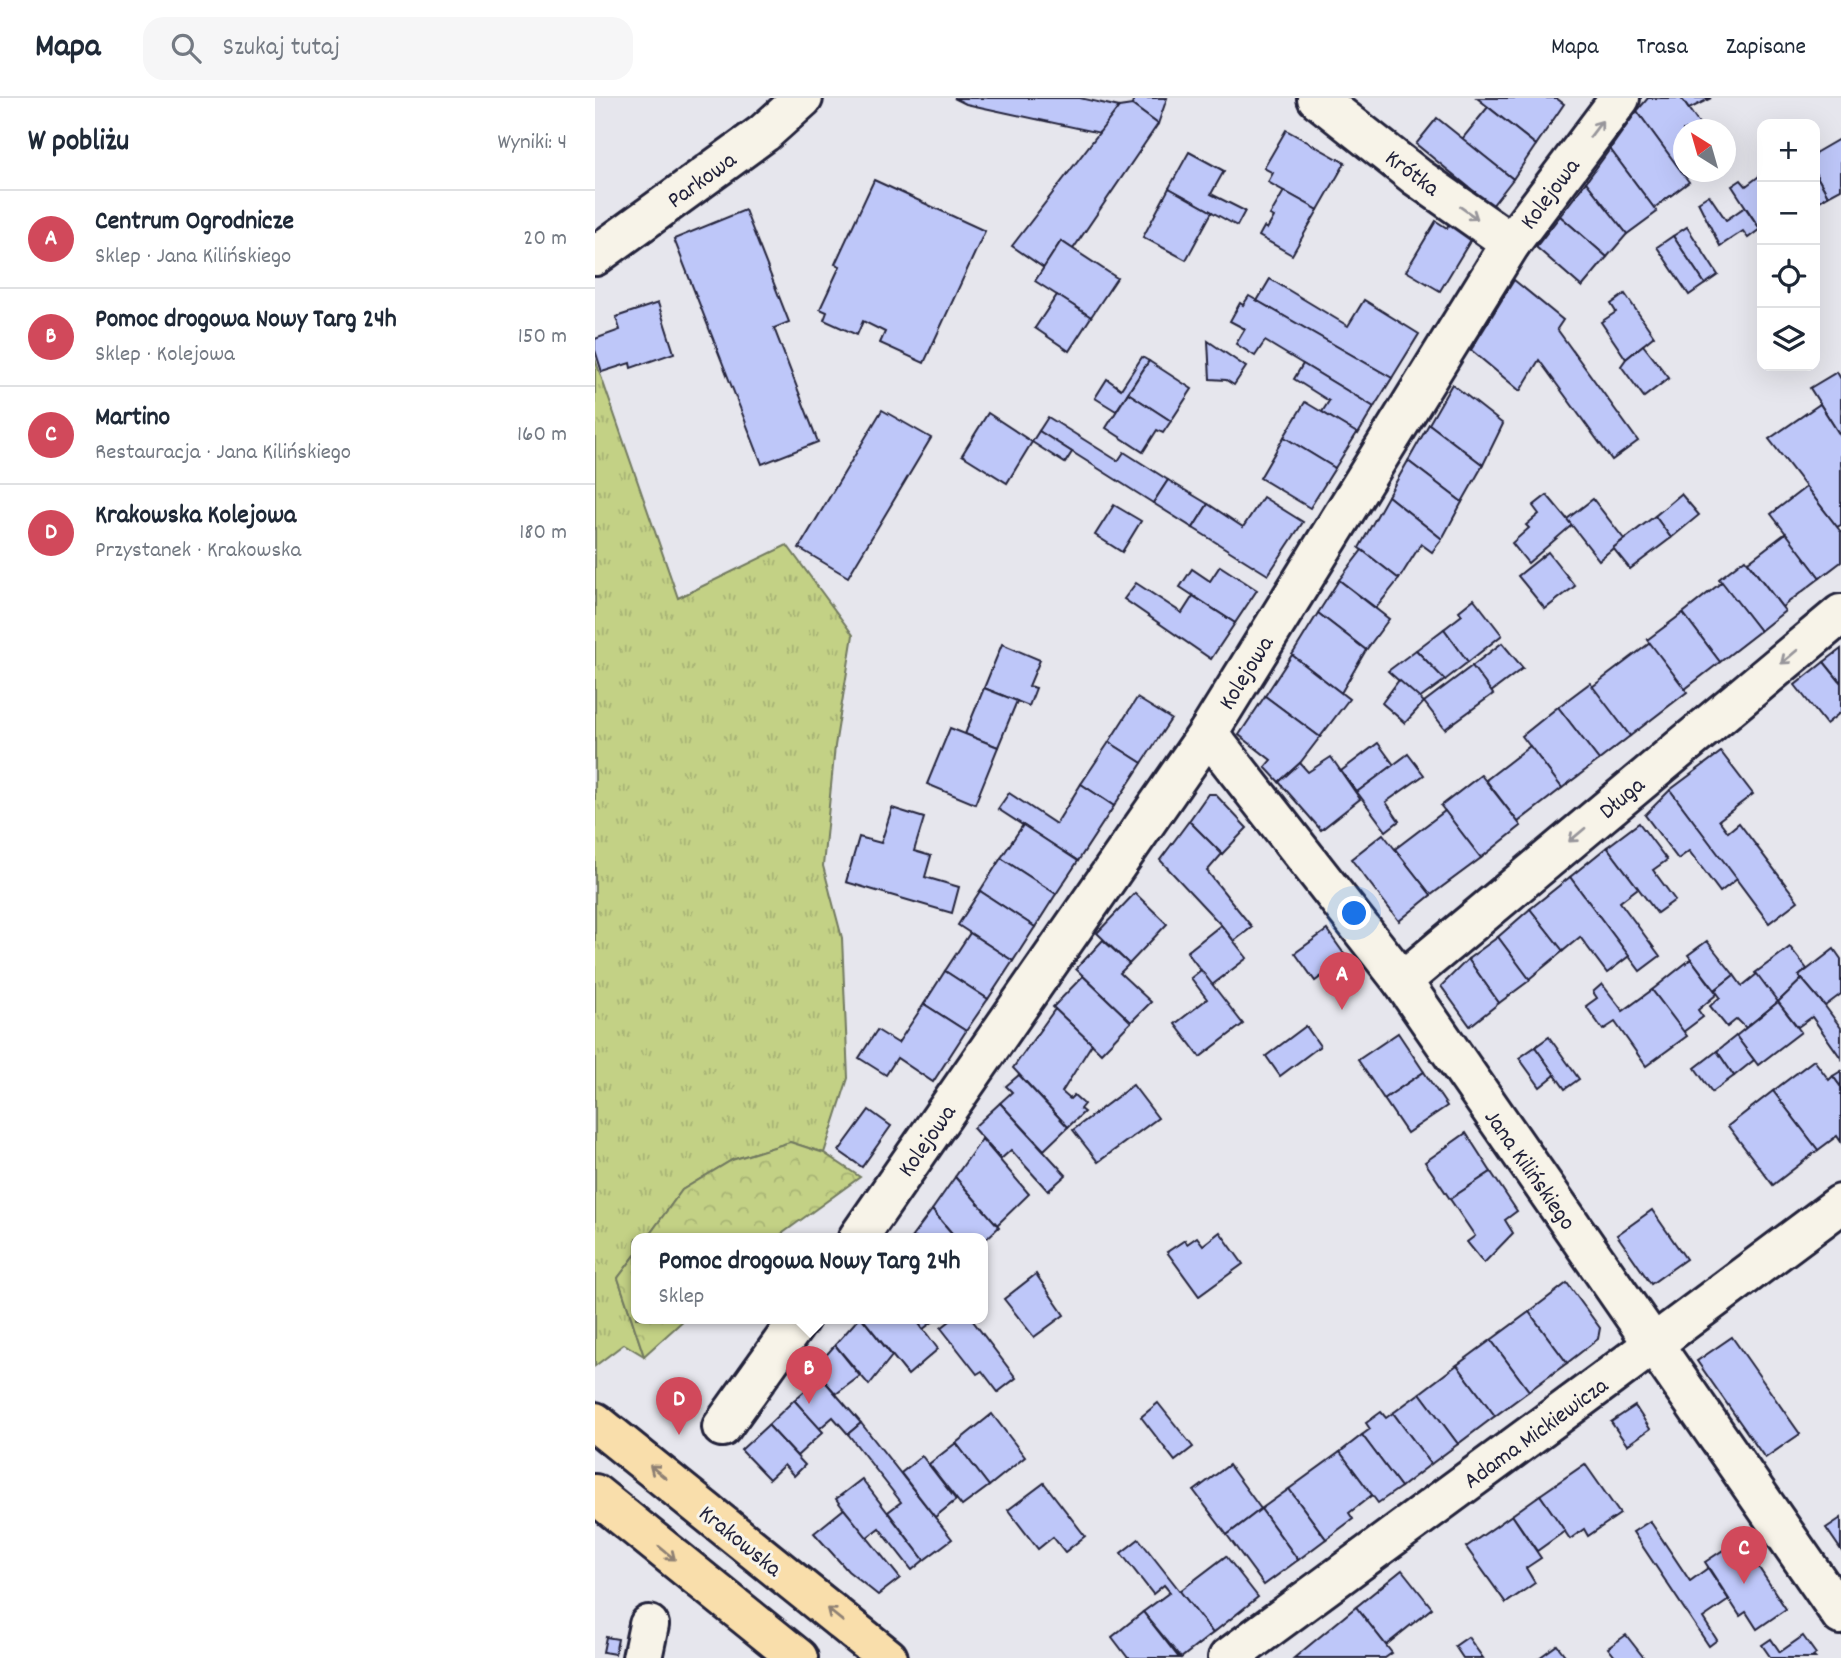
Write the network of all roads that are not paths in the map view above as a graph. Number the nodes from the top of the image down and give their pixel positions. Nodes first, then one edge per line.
1 (803, 98) edge
2 (1317, 98) edge
3 (1620, 98) edge
4 (1511, 243) junction
5 (595, 256) edge
6 (1841, 614) edge
7 (1208, 733) junction
8 (1402, 981) junction
9 (1841, 1204) edge
10 (861, 1233) edge
11 (796, 1324) edge
12 (1653, 1344) junction
13 (595, 1422) edge
14 (722, 1427) dead end
15 (595, 1494) edge
16 (1841, 1615) edge
17 (798, 1658) edge
18 (888, 1658) edge
19 (1228, 1658) edge

1 - 5 street, Parkowa
2 -> 4 street, Krótka
4 -> 3 street, Kolejowa
4 - 7 street, Kolejowa
6 -> 8 street, Długa
7 - 8 street, Jana Kilińskiego
7 - 10 street, Kolejowa
8 - 12 street, Jana Kilińskiego
9 - 12 street, Adama Mickiewicza
11 - 14 street
12 - 16 street, Jana Kilińskiego
12 - 19 street, Adama Mickiewicza
18 -> 13 main road, Krakowska
15 -> 17 main road

